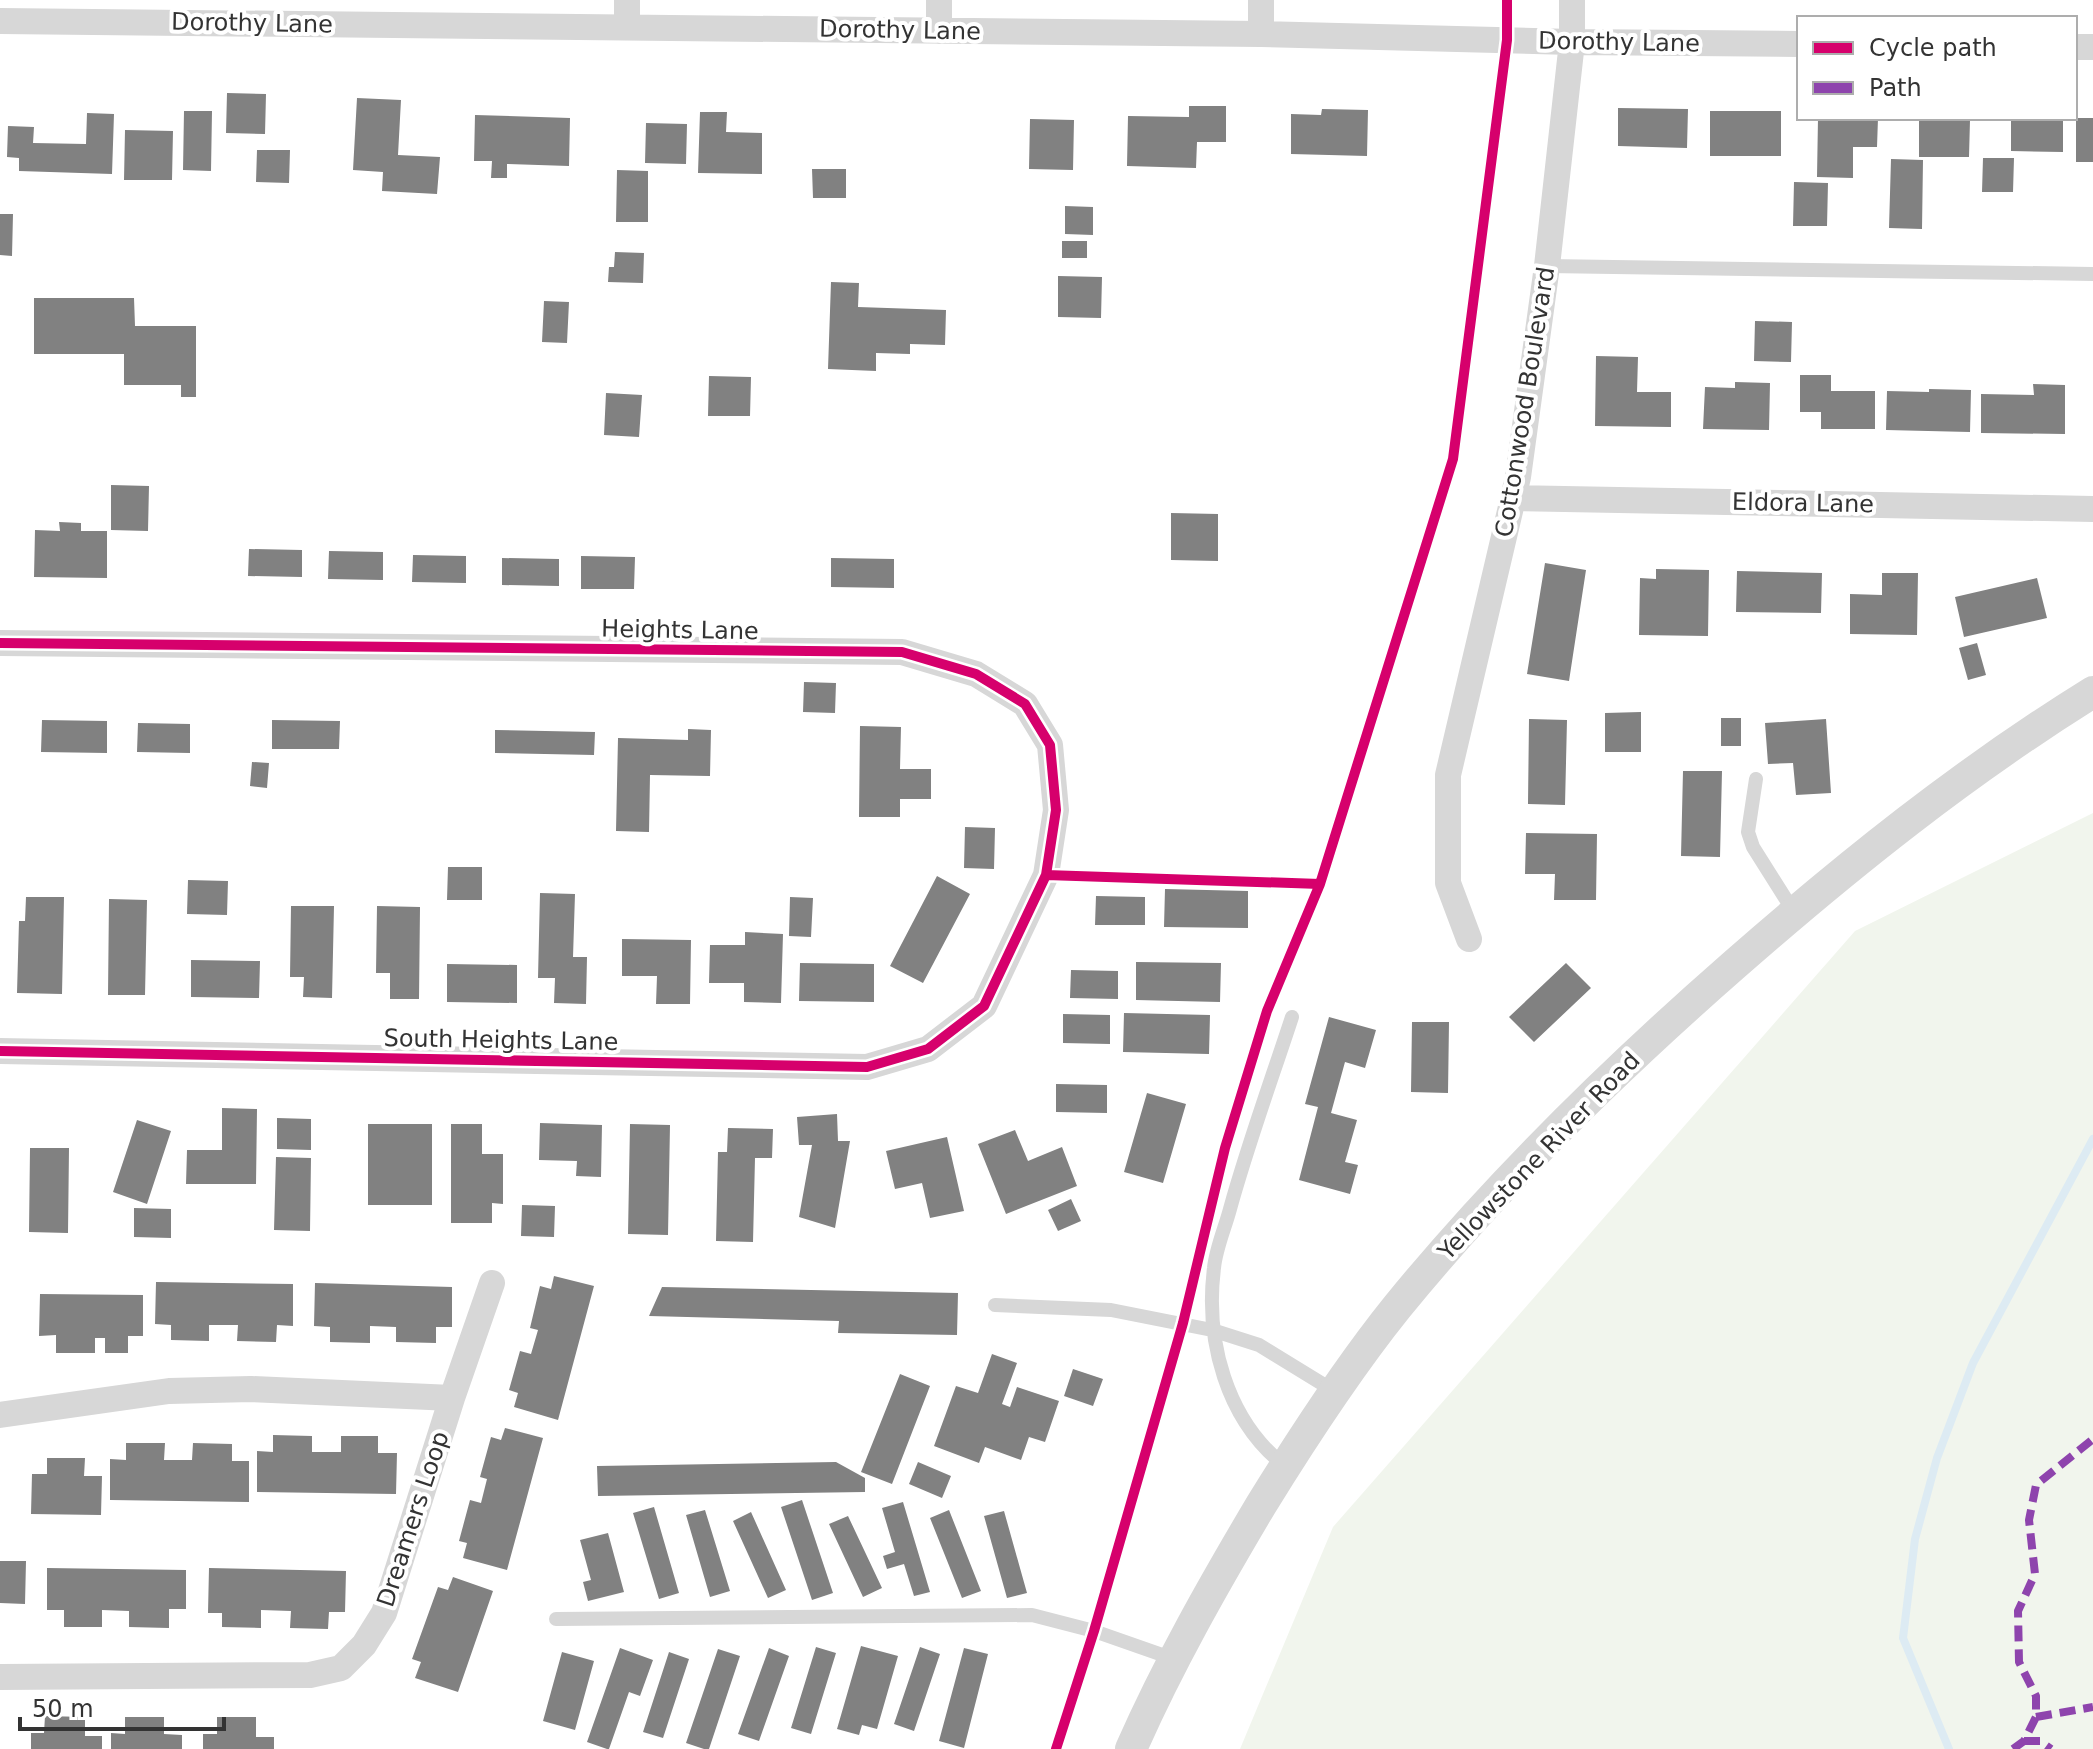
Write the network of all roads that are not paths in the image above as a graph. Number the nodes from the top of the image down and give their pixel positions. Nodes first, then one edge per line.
1 (627, 0) edge
2 (939, 0) edge
3 (1261, 0) edge
4 (1572, 0) edge
5 (0, 21) edge
6 (627, 27) junction
7 (939, 31) junction
8 (1261, 34) junction
9 (1572, 42) junction
10 (1797, 44) edge
11 (1547, 266) junction
12 (2093, 274) edge
13 (1513, 498) junction
14 (2093, 509) edge
15 (0, 643) edge
16 (2093, 692) edge
17 (1756, 779) dead end
18 (1794, 912) junction
19 (1469, 939) dead end
20 (984, 1006) joint
21 (1292, 1017) dead end
22 (0, 1051) edge
23 (492, 1283) dead end
24 (995, 1305) dead end
25 (1212, 1330) junction
26 (1334, 1391) junction
27 (452, 1398) junction
28 (0, 1415) edge
29 (1285, 1466) junction
30 (556, 1619) dead end
31 (1174, 1659) junction
32 (0, 1677) edge
33 (1131, 1749) edge

1 - 6 street
2 - 7 street
3 - 8 street
4 - 9 street, Cottonwood Boulevard
5 - 6 street, Dorothy Lane
6 - 7 street, Dorothy Lane
7 - 8 street, Dorothy Lane
8 - 9 street, Dorothy Lane
9 - 10 street, Dorothy Lane
9 - 11 street, Cottonwood Boulevard
11 - 12 lane
11 - 13 street, Cottonwood Boulevard
13 - 14 street, Eldora Lane
13 - 19 street, Cottonwood Boulevard
15 - 20 street, Heights Lane
16 - 18 street, Yellowstone River Road
17 - 18 lane
18 - 26 street, Yellowstone River Road
20 - 22 street, South Heights Lane
21 - 25 lane
23 - 27 street, Dreamers Loop
24 - 25 lane
25 - 26 lane
25 - 29 lane
26 - 29 street, Yellowstone River Road
27 - 28 street, Dreamers Loop
27 - 32 street, Dreamers Loop
29 - 31 street, Yellowstone River Road
30 - 31 lane
31 - 33 street, Yellowstone River Road

